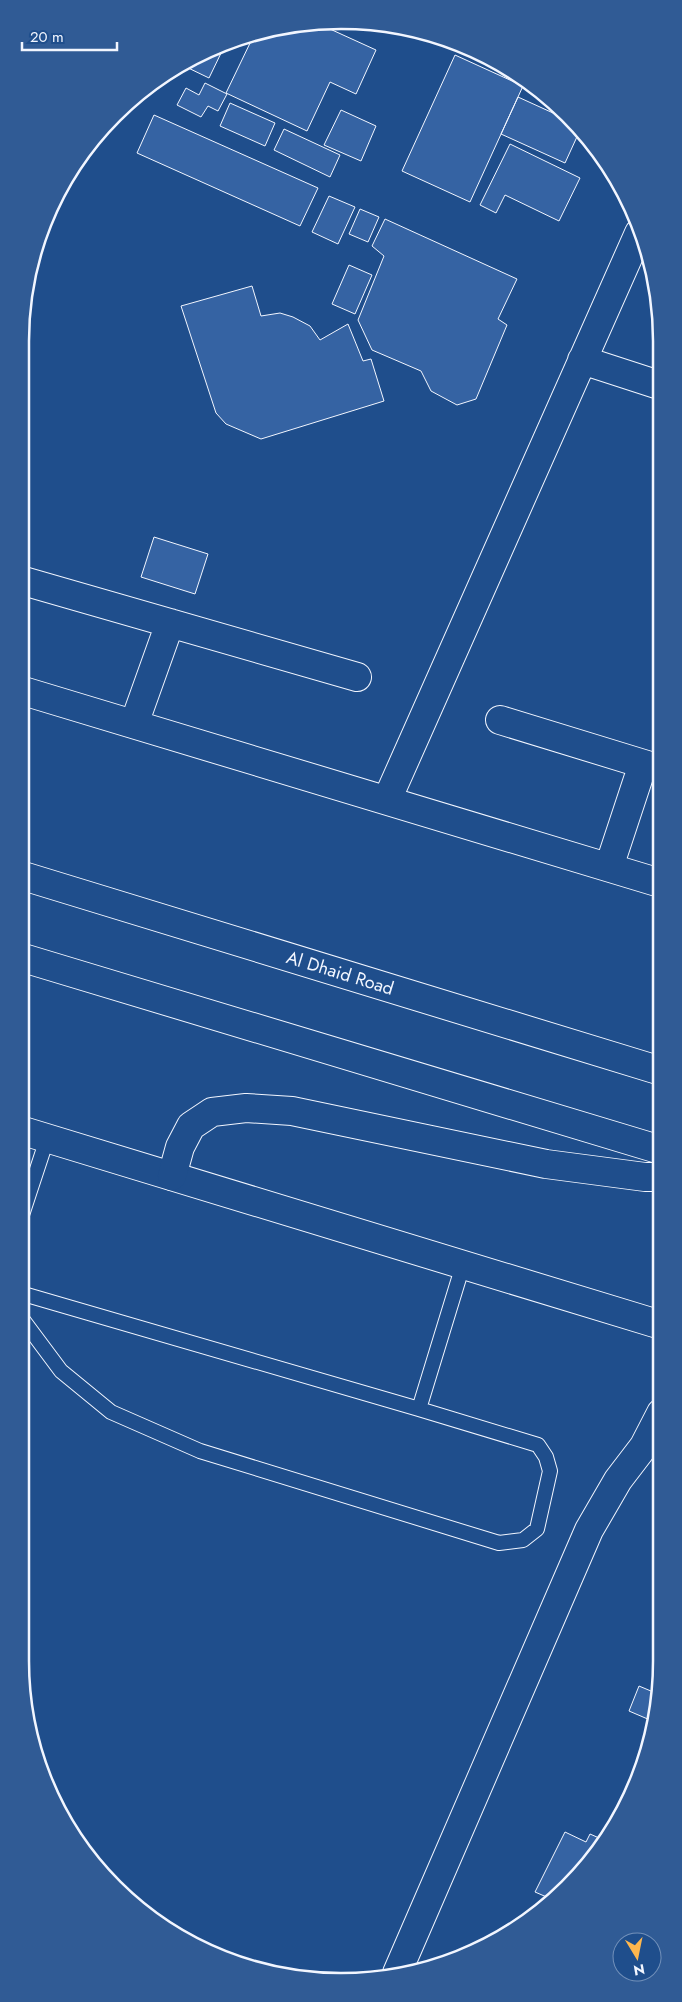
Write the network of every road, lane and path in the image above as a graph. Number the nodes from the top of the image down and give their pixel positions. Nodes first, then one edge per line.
1 (636, 239) edge
2 (582, 360) junction
3 (653, 383) edge
4 (29, 583) edge
5 (170, 623) junction
6 (357, 677) dead end
7 (29, 693) edge
8 (500, 720) dead end
9 (134, 724) junction
10 (652, 766) edge
11 (387, 800) junction
12 (610, 867) junction
13 (29, 878) edge
14 (653, 881) edge
15 (29, 960) edge
16 (653, 1069) edge
17 (29, 1133) edge
18 (47, 1139) junction
19 (653, 1148) edge
20 (172, 1176) junction
21 (653, 1177) edge
22 (29, 1194) edge
23 (463, 1265) junction
24 (29, 1296) edge
25 (653, 1323) edge
26 (29, 1328) edge
27 (419, 1409) junction
28 (653, 1430) edge
29 (399, 1968) edge

1 - 2 main road
2 - 3 main road
2 - 11 main road
4 - 5 main road
5 - 6 main road
5 - 9 main road
7 - 9 main road
8 - 10 main road
9 - 11 main road
10 - 12 main road
11 - 12 main road
12 - 14 main road
13 - 16 main road, Al Dhaid Road
15 - 19 main road
17 - 18 main road
18 - 20 main road
18 - 22 lane
20 - 21 main road
20 - 23 main road
23 - 25 main road
23 - 27 lane
24 - 27 lane
26 - 27 lane
28 - 29 main road

